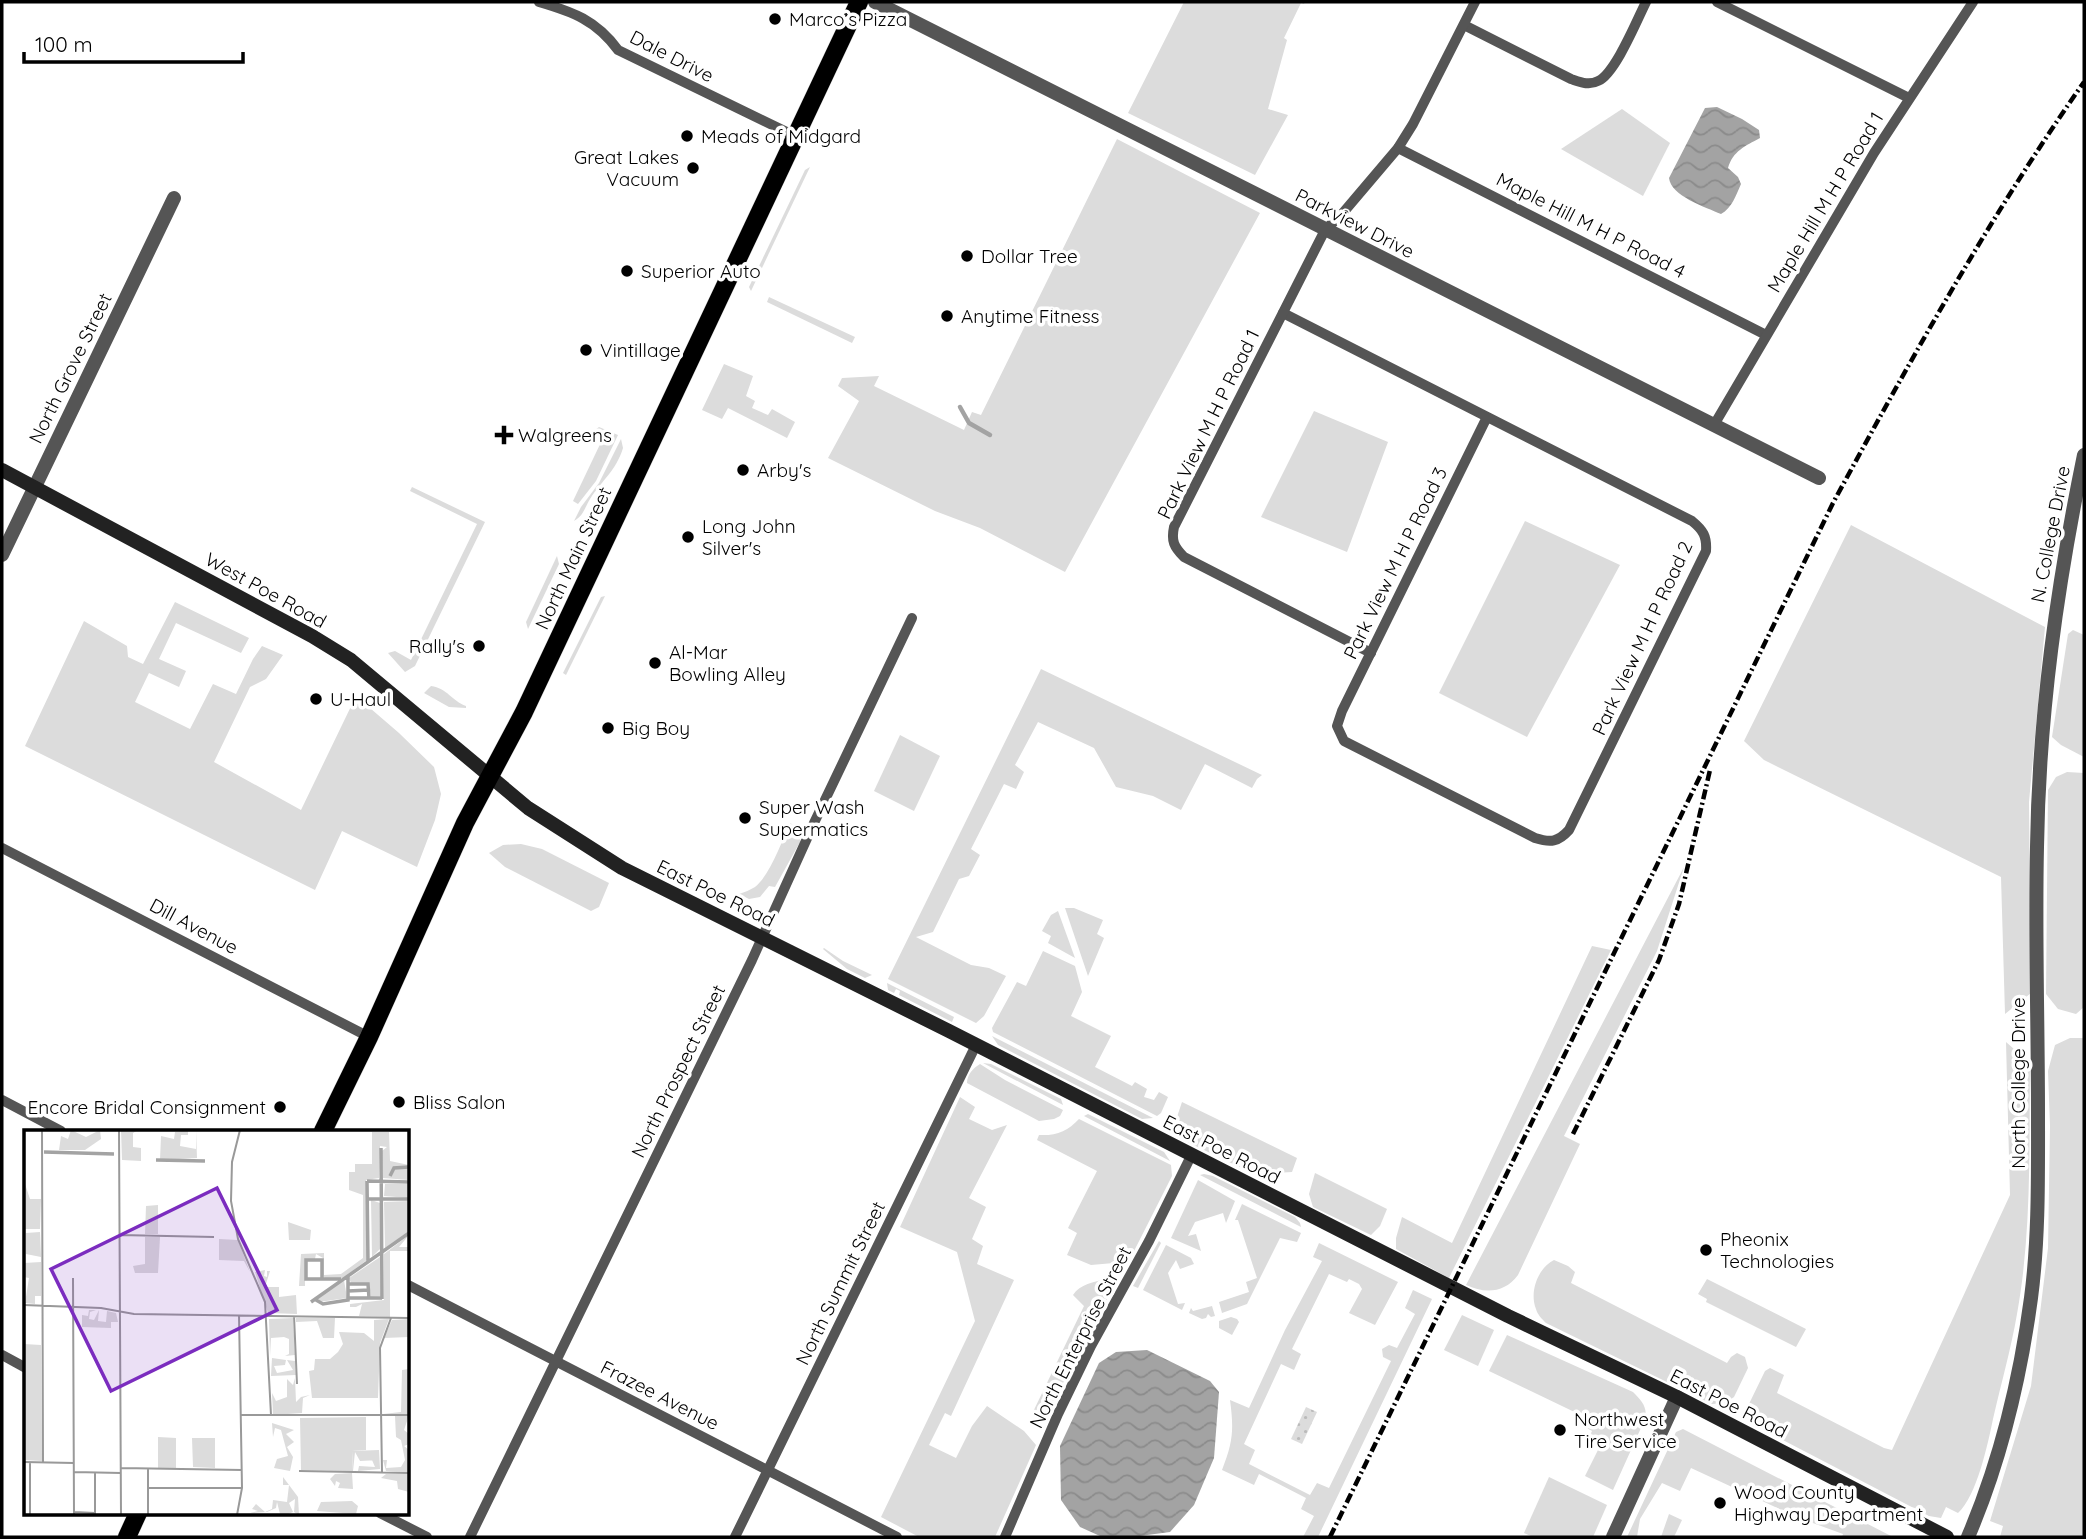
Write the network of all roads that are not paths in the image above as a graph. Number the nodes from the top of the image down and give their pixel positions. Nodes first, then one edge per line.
1 (539, 2) edge
2 (859, 2) edge
3 (875, 2) edge
4 (1475, 2) edge
5 (1646, 2) edge
6 (1717, 2) edge
7 (1973, 2) edge
8 (1464, 25) junction
9 (1909, 98) junction
10 (795, 136) junction
11 (1398, 148) junction
12 (174, 198) dead end
13 (1325, 230) junction
14 (1283, 313) junction
15 (1766, 335) junction
16 (1487, 416) junction
17 (1714, 425) junction
18 (2084, 455) edge
19 (2, 470) edge
20 (1819, 478) dead end
21 (35, 487) junction
22 (2, 555) edge
23 (912, 618) dead end
24 (2053, 621) joint
25 (1371, 653) junction
26 (1337, 726) joint
27 (491, 776) junction
28 (2, 848) edge
29 (762, 937) junction
30 (369, 1037) junction
31 (976, 1045) junction
32 (2, 1100) edge
33 (59, 1130) edge
34 (323, 1130) edge
35 (1191, 1156) junction
36 (410, 1286) edge
37 (2, 1355) edge
38 (556, 1361) junction
39 (24, 1367) edge
40 (1677, 1397) junction
41 (768, 1471) junction
42 (138, 1514) edge
43 (382, 1514) edge
44 (127, 1537) edge
45 (427, 1537) edge
46 (470, 1537) edge
47 (735, 1537) edge
48 (897, 1537) edge
49 (1005, 1537) edge
50 (1613, 1537) edge
51 (1947, 1537) edge
52 (1968, 1537) edge

1 - 10 street, Dale Drive
2 - 10 main road, North Main Street
3 - 13 street, Parkview Drive
4 - 8 street, Park View M H P Road 1
5 - 8 street
6 - 9 street
7 - 9 street, Maple Hill M H P Road 1
8 - 11 street, Park View M H P Road 1
9 - 15 street, Maple Hill M H P Road 1
10 - 27 main road, North Main Street
11 - 13 street, Park View M H P Road 1
11 - 15 street, Maple Hill M H P Road 4
12 - 21 street, North Grove Street
13 - 14 street, Park View M H P Road 1
13 - 17 street, Parkview Drive
14 - 16 street, Park View M H P Road 2
14 - 25 street, Park View M H P Road 1
15 - 17 street, Maple Hill M H P Road 1
16 - 25 street, Park View M H P Road 3
16 - 26 street, Park View M H P Road 2
17 - 20 street, Parkview Drive
18 - 24 street, N. College Drive
19 - 21 main road, West Poe Road
21 - 22 street, North Grove Street
21 - 27 main road, West Poe Road
23 - 29 street, North Prospect Street
24 - 52 street, North College Drive
25 - 26 street, Park View M H P Road 3
27 - 29 main road, East Poe Road
27 - 30 main road, North Main Street
28 - 30 street, Dill Avenue
29 - 31 main road, East Poe Road
29 - 38 street, North Prospect Street
30 - 34 main road, North Main Street
31 - 35 main road, East Poe Road
31 - 41 street, North Summit Street
32 - 33 street
35 - 40 main road, East Poe Road
35 - 49 street, North Enterprise Street
36 - 38 street, Frazee Avenue
37 - 39 street
38 - 41 street, Frazee Avenue
38 - 46 street, North Prospect Street
40 - 50 street
40 - 51 main road, East Poe Road
41 - 47 street, North Summit Street
41 - 48 street, Frazee Avenue
42 - 44 main road
43 - 45 street

